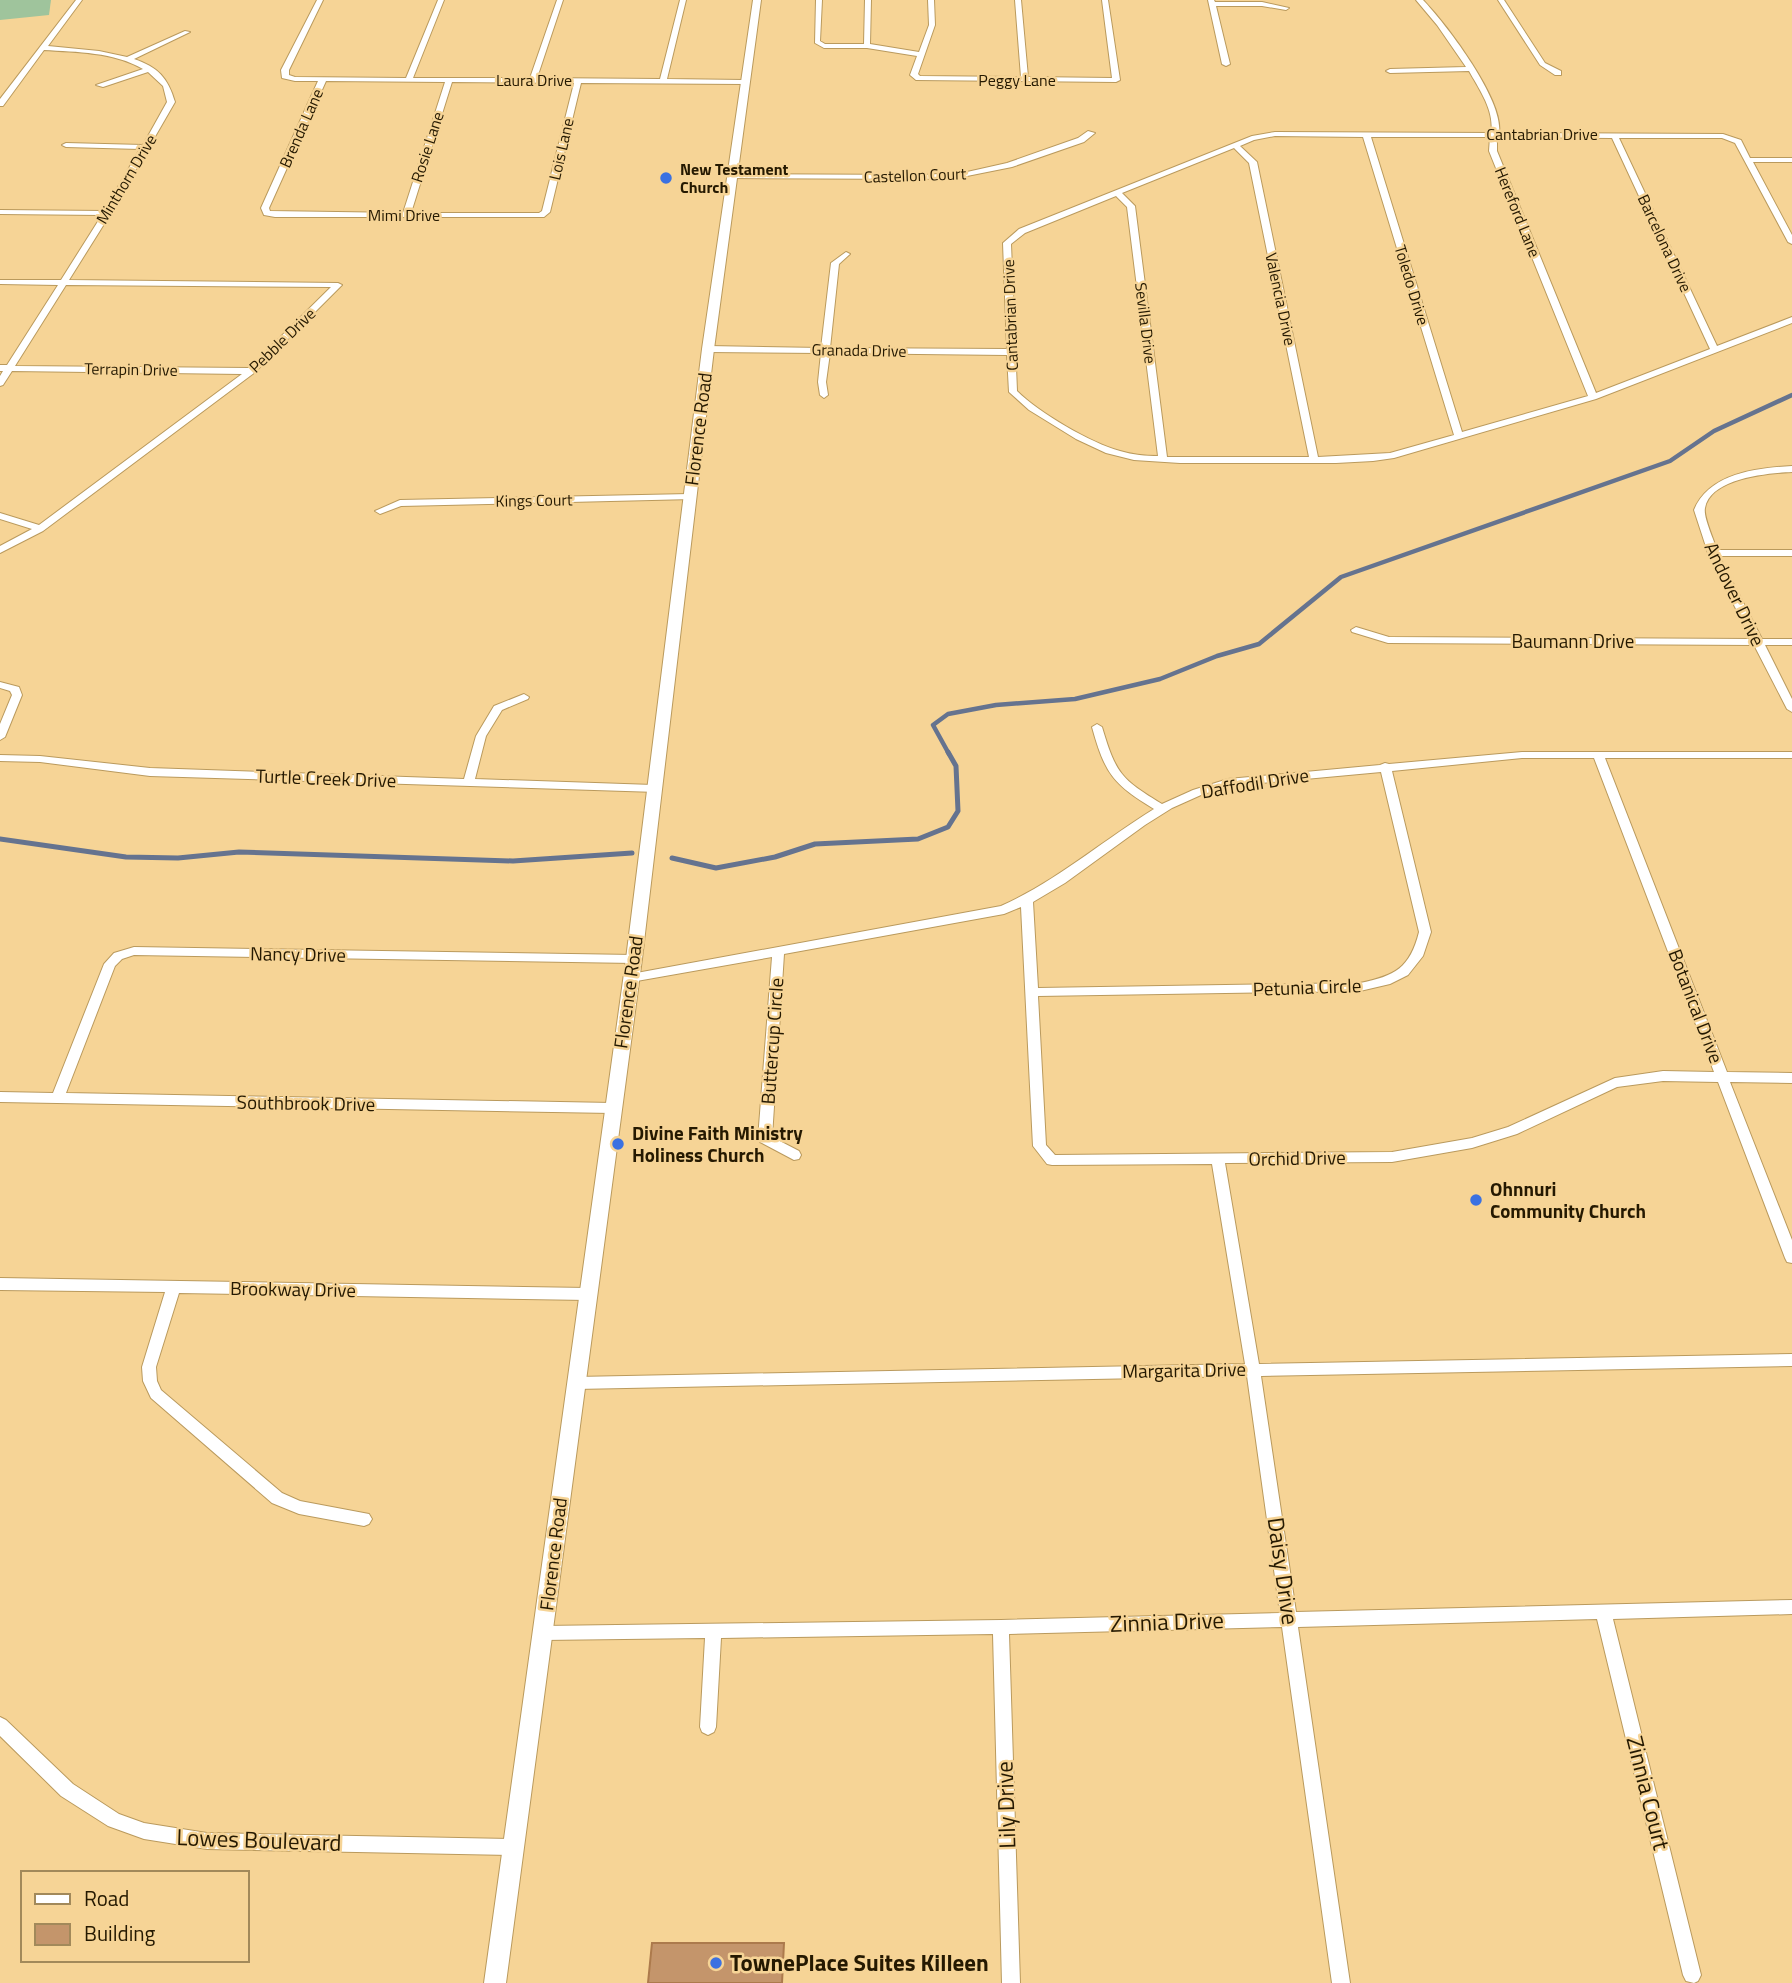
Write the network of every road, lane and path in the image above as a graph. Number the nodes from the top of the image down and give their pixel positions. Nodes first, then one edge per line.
1 (79, 0) edge
2 (320, 0) edge
3 (441, 0) edge
4 (560, 0) edge
5 (683, 0) edge
6 (757, 0) edge
7 (820, 0) edge
8 (868, 0) edge
9 (931, 0) edge
10 (1018, 0) edge
11 (1105, 0) edge
12 (1419, 0) edge
13 (1501, 0) edge
14 (1211, 2) edge
15 (1286, 8) dead end
16 (187, 32) dead end
17 (867, 46) junction
18 (43, 48) junction
19 (921, 54) junction
20 (129, 59) junction
21 (1226, 64) dead end
22 (149, 69) junction
23 (1470, 69) junction
24 (1390, 71) dead end
25 (1558, 73) dead end
26 (919, 78) joint
27 (323, 79) junction
28 (409, 79) junction
29 (449, 80) junction
30 (533, 80) junction
31 (1025, 80) junction
32 (1116, 80) joint
33 (578, 81) junction
34 (663, 81) junction
35 (744, 82) junction
36 (100, 85) dead end
37 (0, 104) edge
38 (1091, 133) dead end
39 (1366, 134) junction
40 (1493, 135) junction
41 (1614, 135) junction
42 (66, 145) dead end
43 (1235, 145) junction
44 (146, 147) junction
45 (1747, 160) junction
46 (1792, 160) edge
47 (731, 176) junction
48 (1116, 193) junction
49 (0, 212) edge
50 (107, 213) junction
51 (267, 213) joint
52 (406, 215) junction
53 (541, 215) joint
54 (1792, 242) edge
55 (846, 254) dead end
56 (0, 282) edge
57 (63, 283) junction
58 (1792, 320) edge
59 (708, 349) junction
60 (827, 349) junction
61 (1716, 351) junction
62 (1011, 352) junction
63 (0, 368) edge
64 (11, 368) junction
65 (251, 371) junction
66 (0, 383) edge
67 (824, 395) dead end
68 (1593, 397) junction
69 (1459, 437) junction
70 (1163, 458) junction
71 (1314, 459) junction
72 (1792, 469) edge
73 (690, 497) junction
74 (380, 511) dead end
75 (0, 516) edge
76 (40, 529) junction
77 (0, 550) edge
78 (1713, 553) junction
79 (1792, 553) edge
80 (1356, 630) dead end
81 (1758, 642) junction
82 (1792, 642) edge
83 (0, 685) edge
84 (524, 697) dead end
85 (1792, 709) edge
86 (1097, 727) dead end
87 (0, 737) edge
88 (1598, 755) junction
89 (1792, 755) edge
90 (0, 758) edge
91 (1385, 766) junction
92 (469, 782) junction
93 (653, 789) junction
94 (1163, 810) junction
95 (1027, 902) junction
96 (778, 952) junction
97 (634, 959) junction
98 (631, 978) junction
99 (1032, 992) junction
100 (1724, 1078) junction
101 (1792, 1078) edge
102 (0, 1097) edge
103 (58, 1098) junction
104 (612, 1108) junction
105 (794, 1155) dead end
106 (1218, 1159) junction
107 (1792, 1258) edge
108 (0, 1284) edge
109 (174, 1287) junction
110 (587, 1294) junction
111 (1792, 1360) edge
112 (1253, 1369) junction
113 (576, 1383) junction
114 (364, 1519) dead end
115 (1792, 1607) edge
116 (1603, 1611) junction
117 (1290, 1618) junction
118 (1001, 1628) junction
119 (713, 1631) junction
120 (543, 1633) junction
121 (0, 1725) edge
122 (708, 1727) dead end
123 (514, 1847) junction
124 (1692, 1975) dead end
125 (495, 1983) edge
126 (1011, 1983) edge
127 (1341, 1983) edge

1 - 18 street
2 - 27 street, Brenda Lane
3 - 28 street
4 - 30 street
5 - 34 street
6 - 35 street, Florence Road
7 - 17 street
8 - 17 street
9 - 19 street
10 - 31 street
11 - 32 street
12 - 23 street, Hereford Lane
13 - 25 street
14 - 15 street
14 - 21 street
16 - 20 street
17 - 19 street
18 - 20 street, Minthorn Drive
18 - 37 street
19 - 26 street
20 - 22 street, Minthorn Drive
22 - 36 street
22 - 44 street, Minthorn Drive
23 - 24 street
23 - 40 street, Hereford Lane
26 - 31 street, Peggy Lane
27 - 28 street, Laura Drive
27 - 51 street, Brenda Lane
28 - 29 street, Laura Drive
29 - 30 street, Laura Drive
29 - 52 street, Rosie Lane
30 - 33 street, Laura Drive
31 - 32 street, Peggy Lane
33 - 34 street, Laura Drive
33 - 53 street, Lois Lane
34 - 35 street, Laura Drive
35 - 47 street, Florence Road
38 - 47 street, Castellon Court
39 - 40 street, Cantabrian Drive
39 - 43 street, Cantabrian Drive
39 - 69 street, Toledo Drive
40 - 41 street, Cantabrian Drive
40 - 68 street, Hereford Lane
41 - 45 street, Cantabrian Drive
41 - 61 street, Barcelona Drive
42 - 44 street
43 - 48 street, Cantabrian Drive
43 - 71 street, Valencia Drive
44 - 50 street, Minthorn Drive
45 - 46 street
45 - 54 street, Cantabrian Drive
47 - 59 street, Florence Road
48 - 62 street, Cantabrian Drive
48 - 70 street, Sevilla Drive
49 - 50 street
50 - 57 street, Minthorn Drive
51 - 52 street, Mimi Drive
52 - 53 street, Mimi Drive
55 - 60 street
56 - 57 street
57 - 64 street, Minthorn Drive
57 - 65 street, Pebble Drive
58 - 61 street, Cantabrian Drive
59 - 60 street, Granada Drive
59 - 73 street, Florence Road
60 - 62 street, Granada Drive
60 - 67 street
61 - 68 street, Cantabrian Drive
62 - 70 street, Cantabrian Drive
63 - 64 street, Terrapin Drive
64 - 65 street, Terrapin Drive
64 - 66 street, Minthorn Drive
65 - 76 street, Pebble Drive
68 - 69 street, Cantabrian Drive
69 - 71 street, Cantabrian Drive
70 - 71 street, Cantabrian Drive
72 - 78 street, Andover Drive
73 - 74 street, Kings Court
73 - 93 street, Florence Road
75 - 76 street
76 - 77 street, Pebble Drive
78 - 79 street
78 - 81 street, Andover Drive
80 - 81 street, Baumann Drive
81 - 82 street, Baumann Drive
81 - 85 street, Andover Drive
83 - 87 street
84 - 92 street
86 - 94 street
88 - 89 street, Daffodil Drive
88 - 91 street, Daffodil Drive
88 - 100 street, Botanical Drive
90 - 92 street, Turtle Creek Drive
91 - 94 street, Daffodil Drive
91 - 99 street, Petunia Circle
92 - 93 street, Turtle Creek Drive
93 - 97 street, Florence Road
94 - 95 street, Daffodil Drive
95 - 96 street, Daffodil Drive
95 - 99 street, Orchid Drive
96 - 98 street, Daffodil Drive
96 - 105 street, Buttercup Circle
97 - 98 street, Florence Road
97 - 103 street, Nancy Drive
98 - 104 street, Florence Road
99 - 106 street, Orchid Drive
100 - 101 street, Orchid Drive
100 - 106 street, Orchid Drive
100 - 107 street, Botanical Drive
102 - 103 street, Southbrook Drive
103 - 104 street, Southbrook Drive
104 - 110 street, Florence Road
106 - 112 street, Daisy Drive
108 - 109 street, Brookway Drive
109 - 110 street, Brookway Drive
109 - 114 street
110 - 113 street, Florence Road
111 - 112 street, Margarita Drive
112 - 113 street, Margarita Drive
112 - 117 street, Daisy Drive
113 - 120 street, Florence Road
115 - 116 street, Zinnia Drive
116 - 117 street, Zinnia Drive
116 - 124 street, Zinnia Court
117 - 118 street, Zinnia Drive
117 - 127 street, Daisy Drive
118 - 119 street, Zinnia Drive
118 - 126 street, Lily Drive
119 - 120 street, Zinnia Drive
119 - 122 street
120 - 123 street, Florence Road
121 - 123 street, Lowes Boulevard
123 - 125 street, Florence Road

